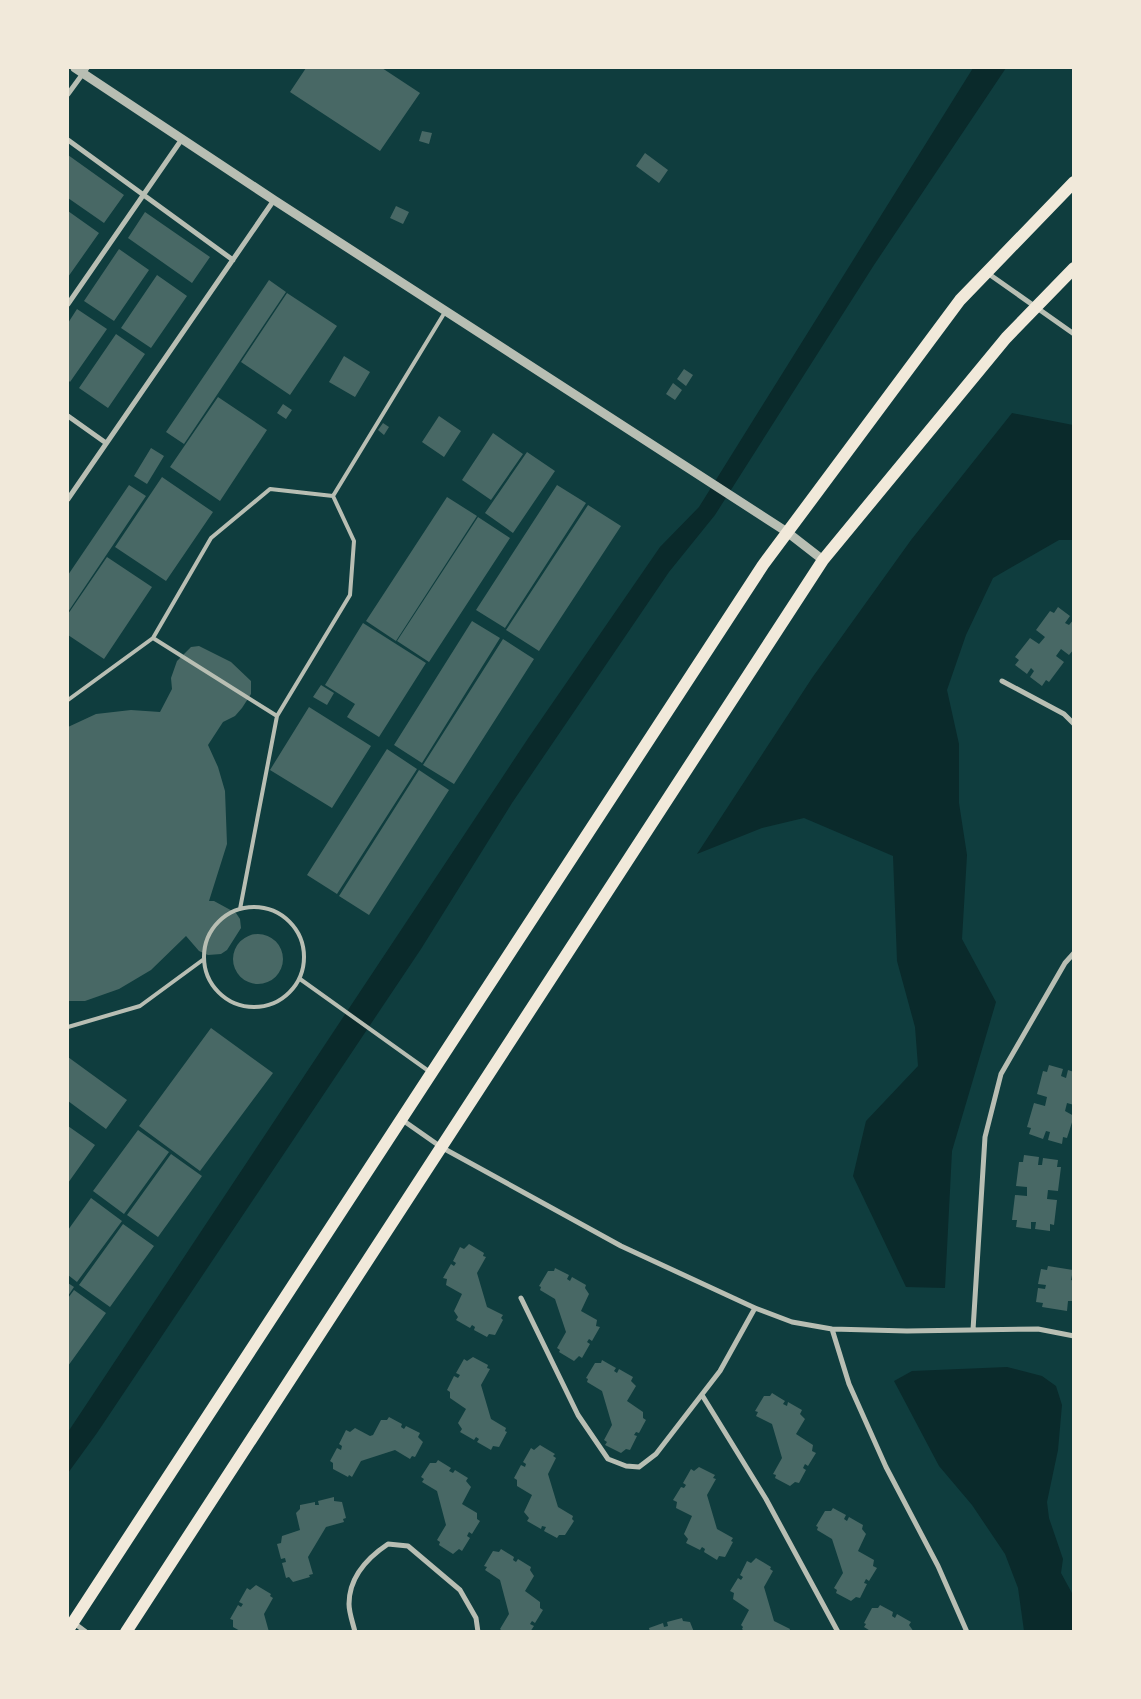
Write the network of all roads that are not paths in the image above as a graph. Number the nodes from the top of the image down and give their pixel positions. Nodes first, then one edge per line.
1 (81, 69) edge
2 (68, 94) edge
3 (182, 139) junction
4 (68, 140) edge
5 (1074, 182) edge
6 (142, 196) junction
7 (274, 200) junction
8 (233, 260) junction
9 (1074, 268) edge
10 (986, 272) junction
11 (68, 304) edge
12 (1036, 306) junction
13 (446, 311) junction
14 (1074, 334) edge
15 (68, 416) edge
16 (106, 444) junction
17 (333, 496) junction
18 (68, 499) edge
19 (787, 532) junction
20 (823, 560) junction
21 (153, 638) junction
22 (1002, 680) dead end
23 (68, 700) edge
24 (277, 716) junction
25 (1074, 724) edge
26 (240, 909) junction
27 (1074, 953) edge
28 (204, 959) junction
29 (300, 979) junction
30 (68, 1027) edge
31 (432, 1073) junction
32 (401, 1119) junction
33 (441, 1147) junction
34 (521, 1298) dead end
35 (755, 1308) junction
36 (832, 1329) junction
37 (973, 1330) junction
38 (1074, 1336) edge
39 (702, 1395) junction
40 (70, 1626) edge
41 (86, 1632) edge
42 (126, 1632) edge
43 (355, 1632) edge
44 (478, 1632) edge
45 (838, 1632) edge
46 (967, 1632) edge

1 - 2 street
1 - 3 street
3 - 6 street
3 - 7 street
4 - 6 street
5 - 10 main road
6 - 8 street
6 - 11 street
7 - 8 street
7 - 13 street
8 - 16 street
9 - 12 main road
10 - 12 street
10 - 19 main road
12 - 14 street
12 - 20 main road
13 - 17 lane
13 - 19 street
15 - 16 street
16 - 18 street
17 - 21 lane
17 - 24 lane
19 - 20 street
19 - 31 main road
20 - 33 main road
21 - 23 lane
21 - 24 lane
22 - 25 street
24 - 26 lane
26 - 28 lane
26 - 29 lane
27 - 37 street
28 - 29 lane
28 - 30 lane
29 - 31 lane
31 - 32 main road
32 - 33 street
32 - 40 main road
33 - 35 street
33 - 42 main road
34 - 39 street
35 - 36 street
35 - 39 street
36 - 37 street
36 - 46 street
37 - 38 street
39 - 45 street
40 - 41 street
43 - 44 street

